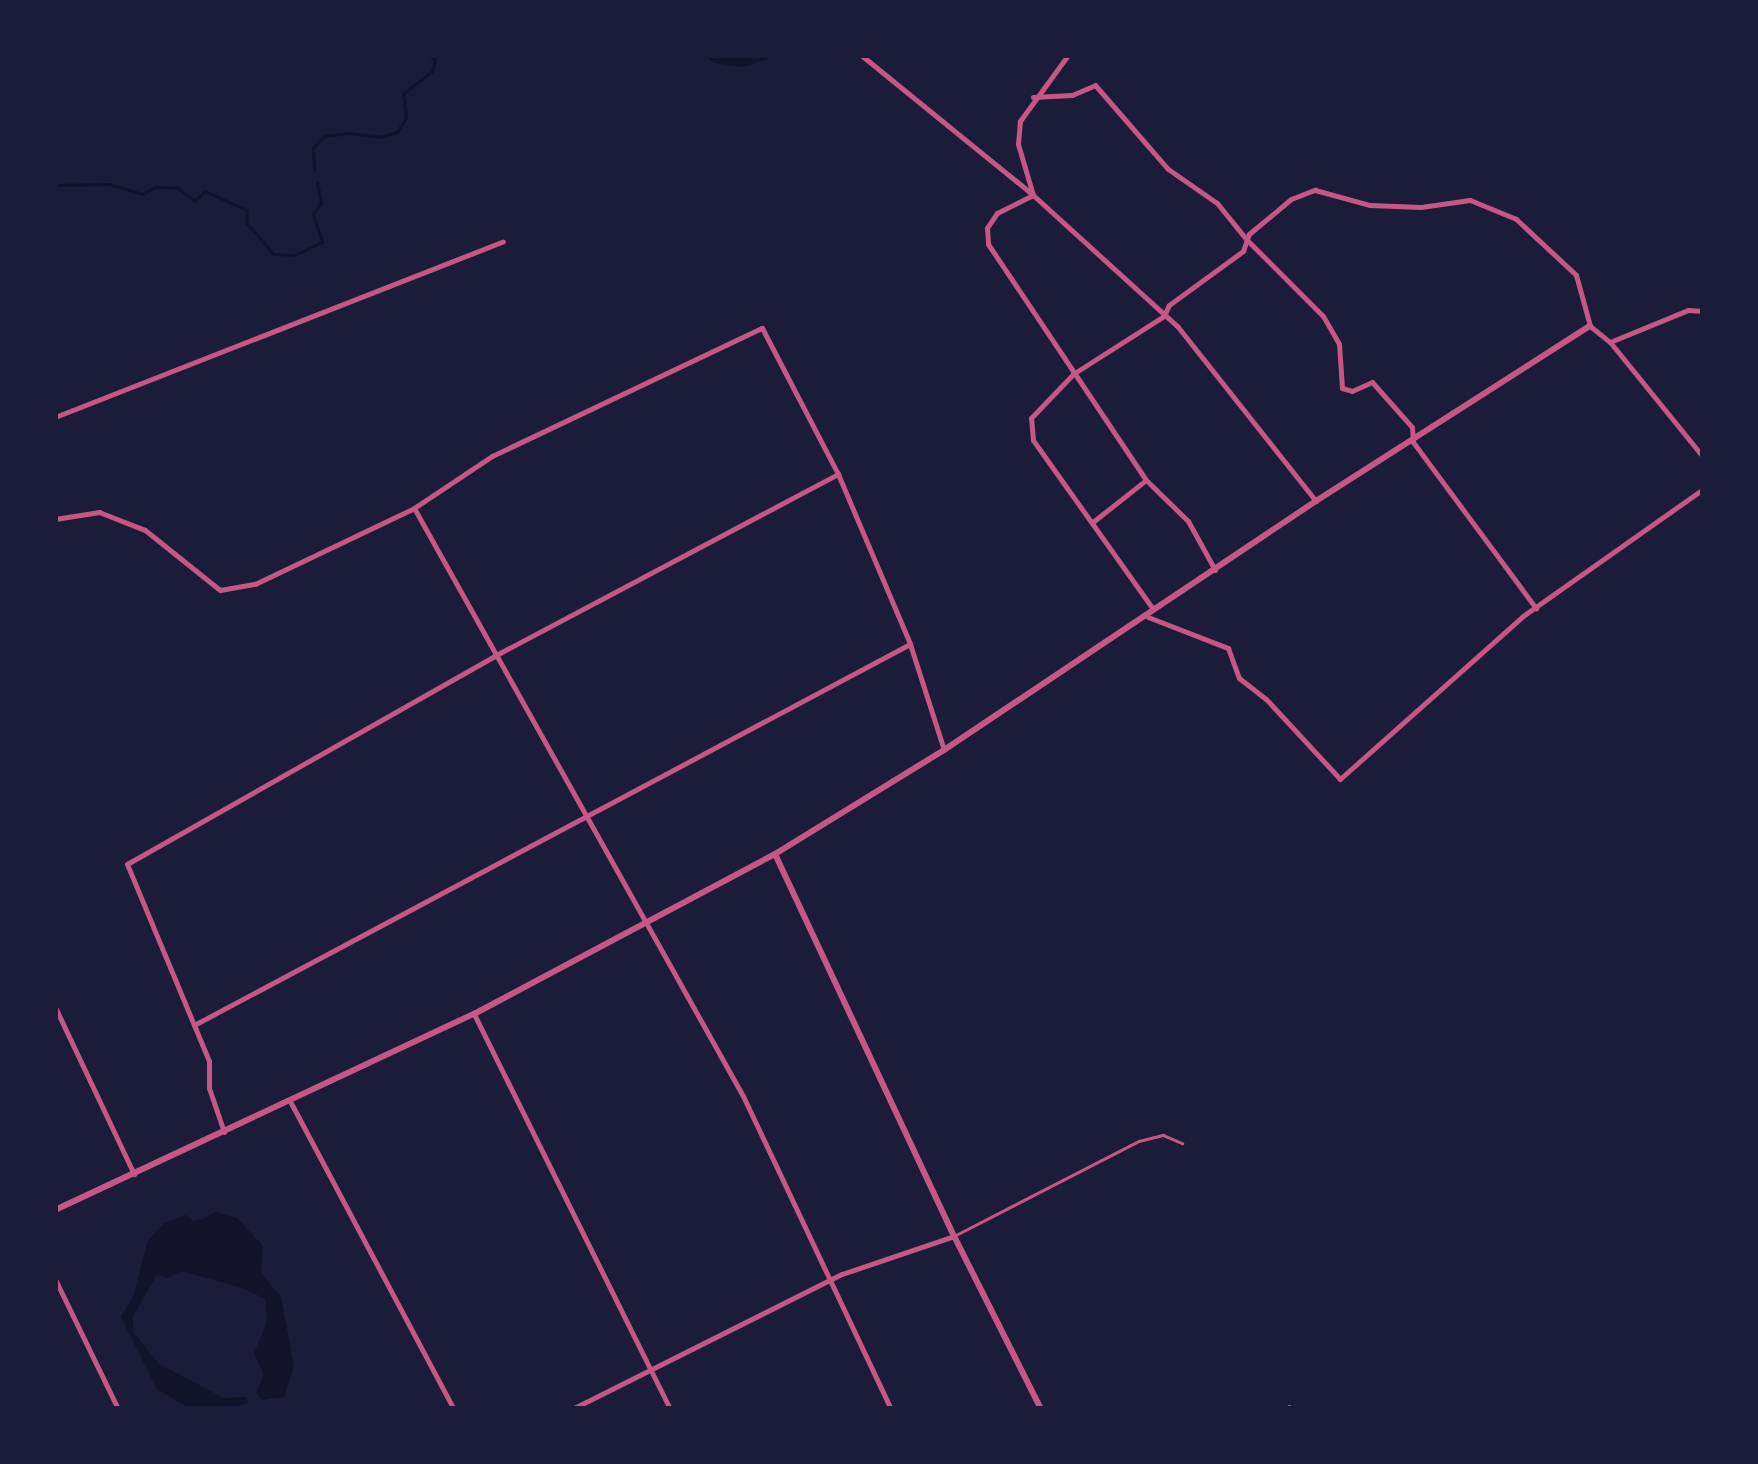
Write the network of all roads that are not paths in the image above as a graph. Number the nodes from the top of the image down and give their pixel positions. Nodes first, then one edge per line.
1 (861, 55) edge
2 (1068, 55) edge
3 (1033, 97) junction
4 (1033, 196) junction
5 (1247, 240) junction
6 (503, 241) dead end
7 (1703, 311) edge
8 (1164, 316) junction
9 (1590, 326) junction
10 (1610, 342) junction
11 (1073, 374) junction
12 (55, 416) edge
13 (1413, 442) junction
14 (1703, 457) edge
15 (838, 474) junction
16 (1146, 480) junction
17 (1703, 489) edge
18 (1316, 501) junction
19 (414, 508) junction
20 (55, 519) edge
21 (1093, 522) junction
22 (1215, 570) junction
23 (1536, 608) junction
24 (1151, 614) junction
25 (910, 644) junction
26 (498, 654) junction
27 (944, 750) junction
28 (586, 814) junction
29 (775, 854) junction
30 (644, 924) junction
31 (55, 1007) edge
32 (474, 1014) junction
33 (194, 1025) junction
34 (291, 1103) junction
35 (224, 1133) junction
36 (1182, 1143) dead end
37 (134, 1174) junction
38 (55, 1210) edge
39 (954, 1236) junction
40 (55, 1279) edge
41 (831, 1280) junction
42 (650, 1370) junction
43 (118, 1409) edge
44 (454, 1409) edge
45 (572, 1409) edge
46 (670, 1409) edge
47 (892, 1409) edge
48 (1041, 1409) edge

1 - 4 street
2 - 3 street
3 - 4 street
3 - 5 street
4 - 8 street
4 - 11 street
5 - 8 street
5 - 9 street
5 - 13 street
6 - 12 street
7 - 10 street
8 - 11 street
8 - 18 street
9 - 10 street
9 - 13 street
10 - 14 street
11 - 16 street
11 - 21 street
13 - 18 street
13 - 23 street
15 - 19 street
15 - 25 street
15 - 26 street
16 - 21 street
16 - 22 street
17 - 23 street
18 - 22 street
19 - 20 street
19 - 26 street
21 - 24 street
22 - 24 street
23 - 24 street
24 - 27 street
25 - 27 street
25 - 28 street
26 - 28 street
26 - 33 street
27 - 29 street
28 - 30 street
28 - 33 street
29 - 30 street
29 - 39 street
30 - 32 street
30 - 41 street
31 - 37 street
32 - 34 street
32 - 42 street
33 - 35 street
34 - 35 street
34 - 44 street
35 - 37 street
36 - 39 lane
37 - 38 street
39 - 41 street
39 - 48 street
40 - 43 street
41 - 42 street
41 - 47 street
42 - 45 street
42 - 46 street

